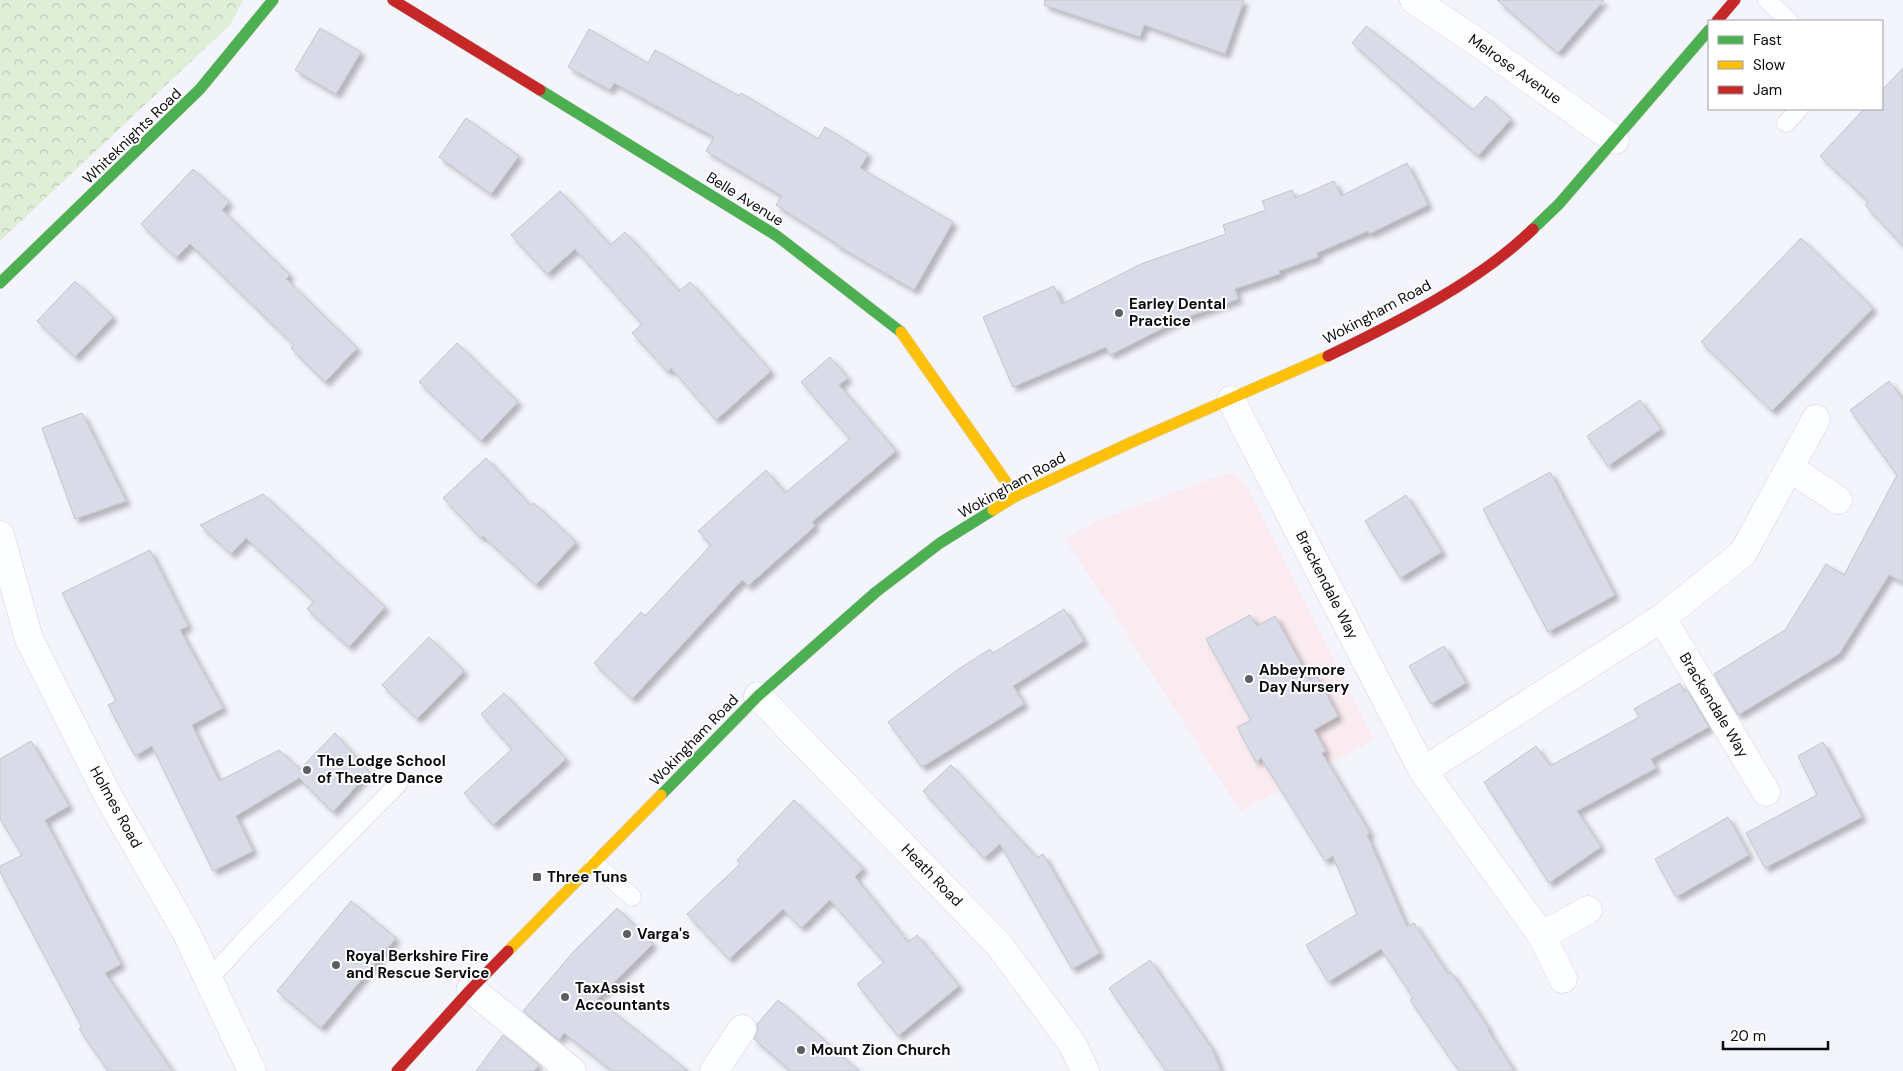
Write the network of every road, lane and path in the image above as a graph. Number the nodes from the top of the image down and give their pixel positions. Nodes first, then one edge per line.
1 (274, 0) edge
2 (393, 0) edge
3 (1414, 0) edge
4 (1735, 0) edge
5 (1767, 0) edge
6 (1717, 20) edge
7 (1788, 20) edge
8 (1708, 31) edge
9 (1798, 110) edge
10 (1786, 123) dead end
11 (1615, 140) junction
12 (0, 283) edge
13 (1231, 400) junction
14 (1816, 418) dead end
15 (1790, 468) junction
16 (1016, 496) junction
17 (1838, 500) dead end
18 (0, 535) edge
19 (1662, 618) junction
20 (758, 696) junction
21 (1422, 771) junction
22 (398, 784) dead end
23 (1766, 792) dead end
24 (594, 863) junction
25 (632, 897) dead end
26 (1588, 910) dead end
27 (1542, 936) junction
28 (209, 979) junction
29 (1563, 979) dead end
30 (471, 989) junction
31 (742, 1029) dead end
32 (252, 1071) edge
33 (397, 1071) edge
34 (572, 1071) edge
35 (714, 1071) edge
36 (1085, 1071) edge

1 - 12 main road, Whiteknights Road
2 - 16 main road, Belle Avenue
3 - 11 street, Melrose Avenue
4 - 6 main road
5 - 7 lane
8 - 11 main road, Wokingham Road
9 - 10 lane
11 - 13 main road, Wokingham Road
13 - 16 main road, Wokingham Road
13 - 21 street, Brackendale Way
14 - 15 street
15 - 17 street
15 - 19 street
16 - 20 main road, Wokingham Road
18 - 28 street, Holmes Road
19 - 21 street
19 - 23 street, Brackendale Way
20 - 24 main road, Wokingham Road
20 - 36 street, Heath Road
21 - 27 street, Brackendale Way
22 - 28 lane
24 - 25 lane
24 - 30 main road, Wokingham Road
26 - 27 street
27 - 29 street, Brackendale Way
28 - 32 street, Holmes Road
30 - 33 main road, Wokingham Road
30 - 34 street
31 - 35 street

